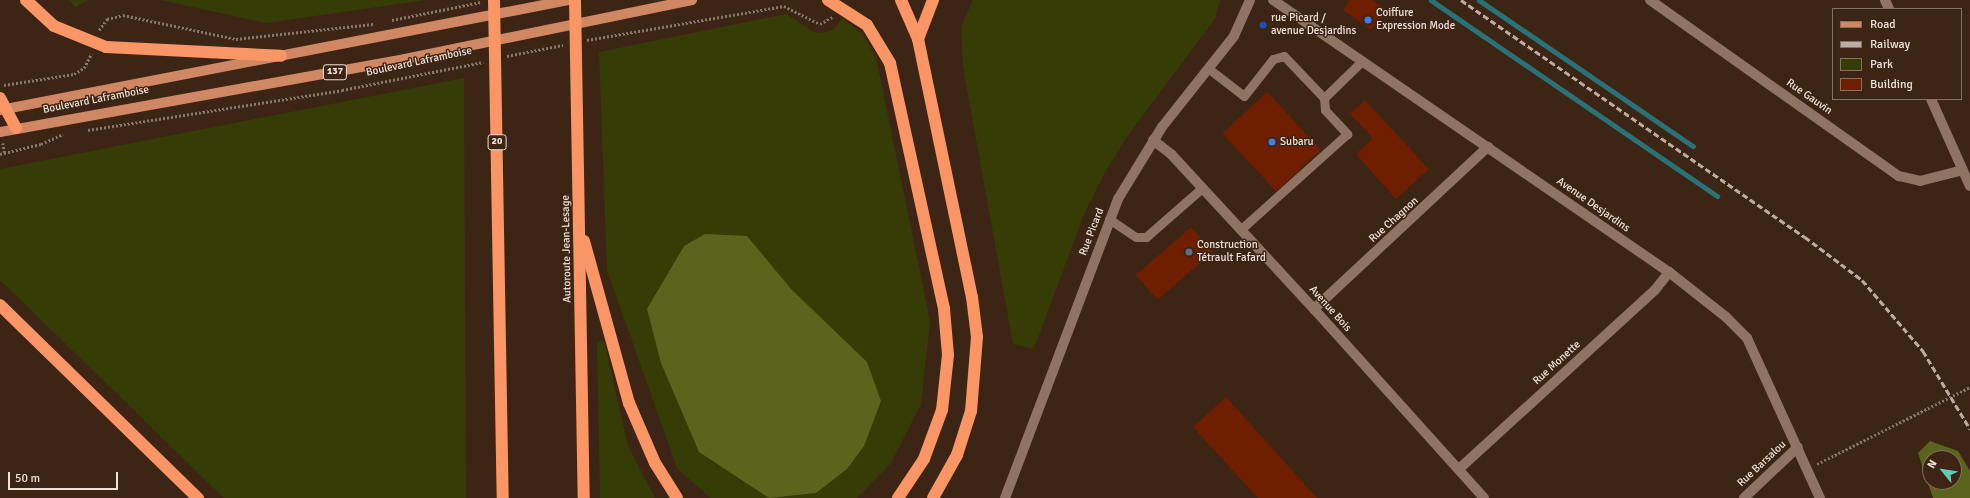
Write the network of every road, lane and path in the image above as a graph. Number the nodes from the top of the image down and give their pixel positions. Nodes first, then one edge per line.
1 (26, 0) edge
2 (490, 0) edge
3 (494, 0) edge
4 (569, 0) edge
5 (575, 0) edge
6 (692, 0) edge
7 (828, 0) edge
8 (901, 0) edge
9 (934, 0) edge
10 (1250, 0) edge
11 (1275, 0) edge
12 (1650, 0) edge
13 (835, 12) dead end
14 (388, 21) dead end
15 (381, 22) dead end
16 (97, 33) dead end
17 (918, 39) junction
18 (580, 41) dead end
19 (572, 43) dead end
20 (92, 50) dead end
21 (281, 56) junction
22 (503, 57) dead end
23 (488, 60) dead end
24 (1362, 61) junction
25 (1209, 69) junction
26 (5, 85) dead end
27 (1324, 98) junction
28 (1930, 100) edge
29 (2, 106) edge
30 (16, 128) junction
31 (80, 131) dead end
32 (0, 132) edge
33 (69, 133) dead end
34 (1153, 140) junction
35 (3, 144) dead end
36 (1488, 147) junction
37 (0, 154) edge
38 (5, 154) junction
39 (1963, 170) junction
40 (1970, 186) edge
41 (1202, 188) junction
42 (1109, 219) junction
43 (580, 226) junction
44 (1241, 229) junction
45 (1668, 272) junction
46 (0, 305) edge
47 (1314, 309) junction
48 (1970, 387) edge
49 (1798, 447) junction
50 (1459, 469) junction
51 (1807, 469) junction
52 (198, 498) edge
53 (503, 498) edge
54 (584, 498) edge
55 (677, 498) edge
56 (898, 498) edge
57 (933, 498) edge
58 (1004, 498) edge
59 (1484, 498) edge
60 (1744, 498) edge
61 (1820, 498) edge

1 - 21 highway
2 - 14 path
3 - 53 highway, 20
4 - 21 main road, Boulevard Laframboise / 137
5 - 43 highway, Autoroute Jean-Lesage
6 - 30 main road, Boulevard Laframboise / 137
7 - 56 highway
8 - 17 highway
9 - 17 highway
10 - 25 street, Rue Picard
11 - 24 street, Avenue Desjardins
12 - 39 street, Rue Gauvin
13 - 18 path
15 - 16 path
17 - 57 highway
19 - 22 path
20 - 26 path
21 - 29 main road, Boulevard Laframboise / 137
23 - 31 path, Boulevard Laframboise
24 - 27 lane
24 - 36 street, Avenue Desjardins
25 - 27 lane
25 - 34 street, Rue Picard
27 - 44 lane
28 - 39 street
29 - 30 highway
30 - 32 main road, Boulevard Laframboise / 137
33 - 38 path
34 - 41 street, Avenue Bois
34 - 42 street, Rue Picard
35 - 38 path
36 - 45 street, Avenue Desjardins
36 - 47 street, Rue Chagnon
37 - 38 path
39 - 40 street
41 - 42 lane
41 - 44 street, Avenue Bois
42 - 58 street, Rue Picard
43 - 54 highway, Autoroute Jean-Lesage
43 - 55 highway
44 - 47 street, Avenue Bois
45 - 49 street, Avenue Desjardins
45 - 50 street, Rue Monette
46 - 52 highway
47 - 50 street, Avenue Bois
48 - 51 path
49 - 51 street, Avenue Desjardins
49 - 60 street, Rue Barsalou
50 - 59 street, Avenue Bois
51 - 61 street, Avenue Desjardins

